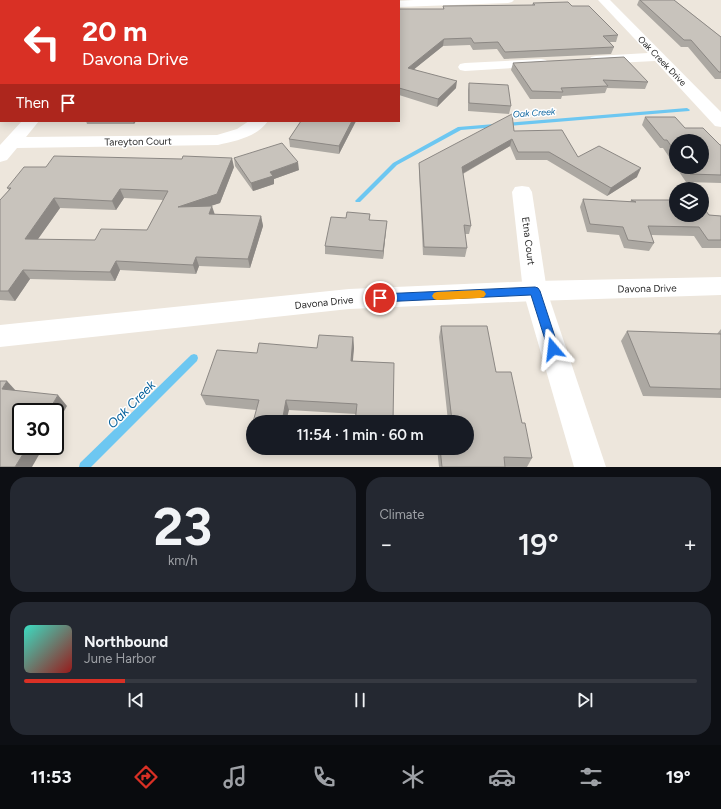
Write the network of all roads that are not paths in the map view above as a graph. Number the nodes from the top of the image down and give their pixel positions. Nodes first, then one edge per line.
1 (508, 0) edge
2 (604, 0) edge
3 (400, 4) edge
4 (657, 57) junction
5 (580, 61) edge
6 (557, 62) edge
7 (464, 67) dead end
8 (30, 122) edge
9 (259, 122) edge
10 (721, 122) edge
11 (12, 143) junction
12 (0, 156) edge
13 (522, 192) dead end
14 (721, 286) edge
15 (535, 291) junction
16 (0, 336) edge
17 (590, 467) edge

1 - 3 street
2 - 4 street, Oak Creek Drive
4 - 5 street
4 - 10 street, Oak Creek Drive
6 - 7 street
8 - 11 street
9 - 11 street, Tareyton Court
11 - 12 street
13 - 15 street, Etna Court
14 - 15 street, Davona Drive
15 - 16 street, Davona Drive
15 - 17 street, Etna Court

